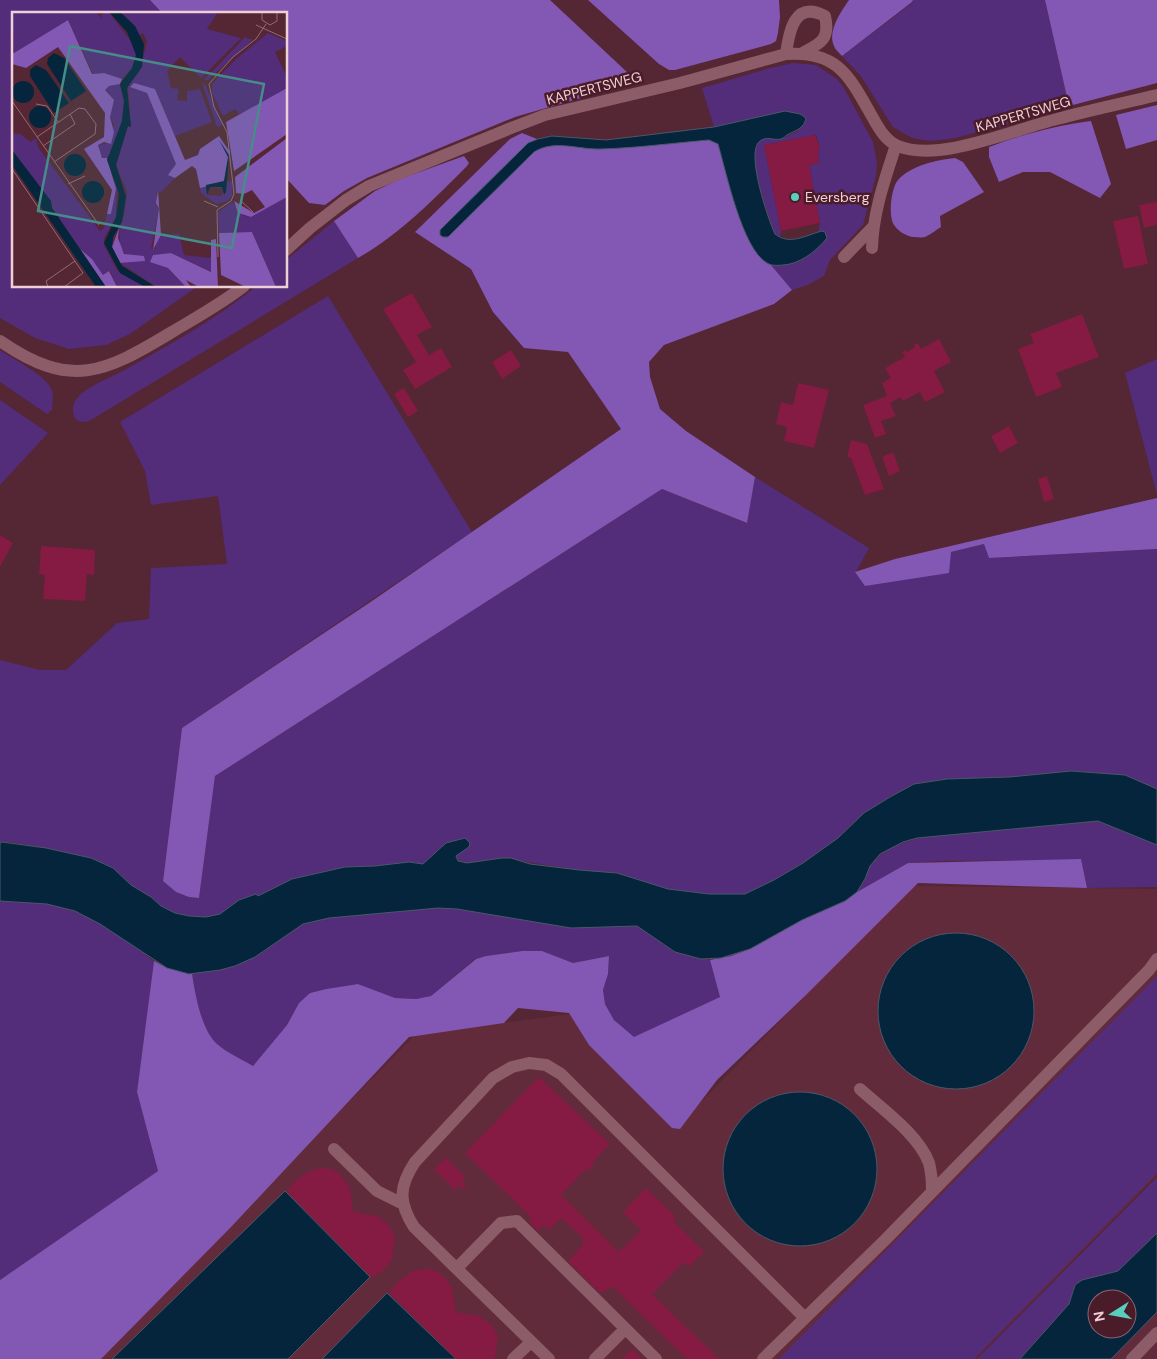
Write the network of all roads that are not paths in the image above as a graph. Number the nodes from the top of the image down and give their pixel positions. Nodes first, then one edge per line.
1 (820, 5) edge
2 (804, 52) junction
3 (786, 54) junction
4 (1157, 94) edge
5 (896, 145) junction
6 (873, 226) junction
7 (288, 248) edge
8 (872, 248) dead end
9 (844, 257) dead end
10 (241, 288) edge
11 (0, 341) edge
12 (1157, 959) edge
13 (860, 1089) dead end
14 (334, 1149) dead end
15 (932, 1190) junction
16 (403, 1204) junction
17 (457, 1268) junction
18 (805, 1318) junction
19 (625, 1328) junction
20 (1157, 1333) edge
21 (531, 1342) junction
22 (513, 1359) edge
23 (549, 1359) edge
24 (595, 1359) edge
25 (656, 1359) edge
26 (763, 1359) edge
27 (1132, 1359) edge

1 - 2 street
1 - 3 street
2 - 3 street, KAPPERTSWEG
2 - 5 street, KAPPERTSWEG
3 - 7 street, KAPPERTSWEG
4 - 5 street, KAPPERTSWEG
5 - 6 street
6 - 8 street
6 - 9 street
10 - 11 street
12 - 15 street
13 - 15 street
14 - 16 street
15 - 18 street
16 - 17 street
16 - 18 street
17 - 19 street
17 - 21 street
18 - 26 street
19 - 24 street
19 - 25 street
20 - 27 street
21 - 22 street
21 - 23 street

